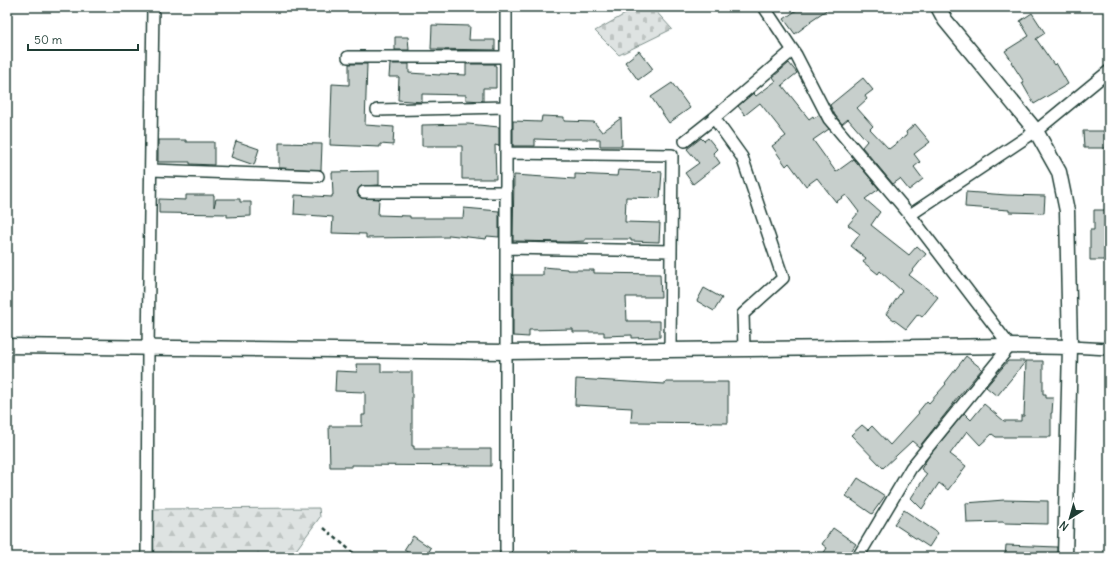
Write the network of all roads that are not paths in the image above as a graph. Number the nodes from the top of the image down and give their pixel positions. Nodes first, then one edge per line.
1 (153, 7) edge
2 (506, 7) edge
3 (764, 7) edge
4 (938, 7) edge
5 (792, 50) junction
6 (348, 57) dead end
7 (506, 57) junction
8 (1109, 71) edge
9 (506, 107) junction
10 (377, 110) dead end
11 (714, 118) junction
12 (1036, 131) junction
13 (685, 141) dead end
14 (506, 153) junction
15 (151, 170) junction
16 (318, 176) dead end
17 (364, 192) dead end
18 (506, 192) junction
19 (910, 215) junction
20 (506, 248) junction
21 (671, 251) junction
22 (7, 346) edge
23 (1010, 346) junction
24 (1070, 347) junction
25 (148, 348) junction
26 (744, 349) junction
27 (1109, 349) edge
28 (670, 350) junction
29 (506, 352) junction
30 (147, 557) edge
31 (506, 557) edge
32 (858, 557) edge
33 (1065, 557) edge

1 - 15 street
2 - 7 street
3 - 5 street
4 - 12 street
5 - 11 street
5 - 19 street
6 - 7 street
7 - 9 street
8 - 12 street
9 - 10 street
9 - 14 street
11 - 13 street
11 - 26 street
12 - 19 street
12 - 24 street
14 - 18 street
14 - 21 street
15 - 16 street
15 - 25 street
17 - 18 street
18 - 20 street
19 - 23 street
20 - 21 street
20 - 29 street
21 - 28 street
22 - 25 street
23 - 24 street
23 - 26 street
23 - 32 street
24 - 27 street
24 - 33 street
25 - 29 street
25 - 30 street
26 - 28 street
28 - 29 street
29 - 31 street

